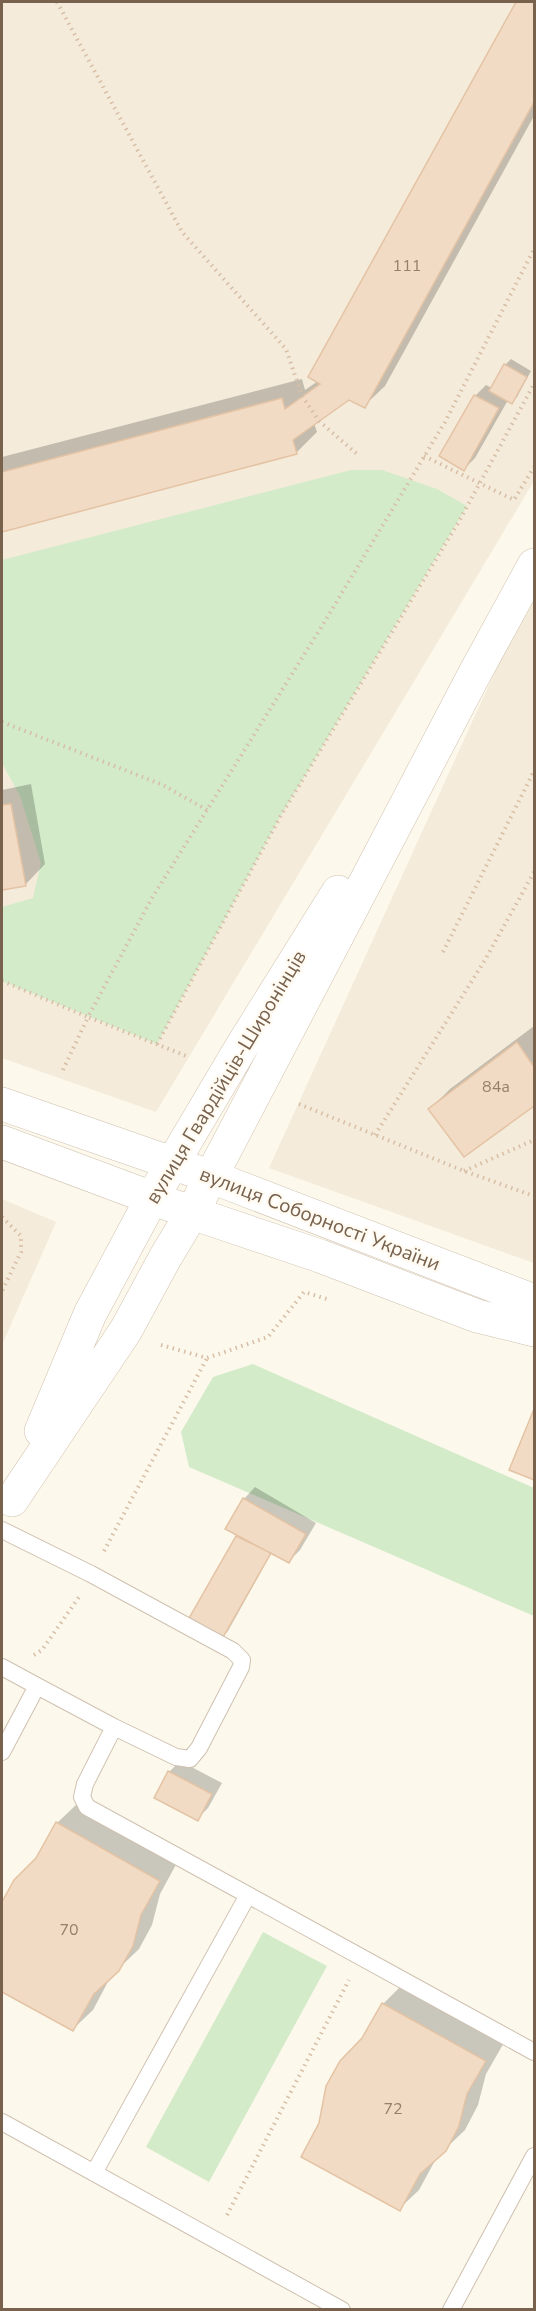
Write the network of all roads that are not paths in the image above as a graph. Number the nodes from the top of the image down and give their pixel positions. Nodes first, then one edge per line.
1 (534, 565) edge
2 (475, 673) junction
3 (2, 1104) edge
4 (2, 1142) edge
5 (173, 1164) junction
6 (212, 1177) junction
7 (152, 1198) junction
8 (192, 1213) junction
9 (534, 1301) edge
10 (534, 1330) edge
11 (5, 1517) edge
12 (5, 1670) edge
13 (37, 1686) junction
14 (114, 1727) junction
15 (2, 1752) edge
16 (248, 1895) junction
17 (534, 2052) edge
18 (2, 2122) edge
19 (534, 2156) edge
20 (94, 2173) junction
21 (342, 2310) edge
22 (451, 2310) edge

1 - 2 main road, вулиця Гвардійців-Широнінців
2 - 5 main road, вулиця Гвардійців-Широнінців
2 - 6 main road, вулиця Гвардійців-Широнінців
3 - 5 main road, вулиця Соборності України
4 - 7 main road, вулиця Соборності України
5 - 6 main road, вулиця Соборності України
5 - 7 main road, вулиця Гвардійців-Широнінців
6 - 8 main road, вулиця Гвардійців-Широнінців
6 - 9 main road, вулиця Соборності України
7 - 8 main road, вулиця Соборності України
7 - 11 main road, вулиця Гвардійців-Широнінців
8 - 10 main road, вулиця Соборності України
8 - 11 main road, вулиця Гвардійців-Широнінців
11 - 14 lane
12 - 13 lane
13 - 14 lane
13 - 15 lane
14 - 16 lane
16 - 17 lane
16 - 20 lane
18 - 20 lane
19 - 22 lane
20 - 21 lane

